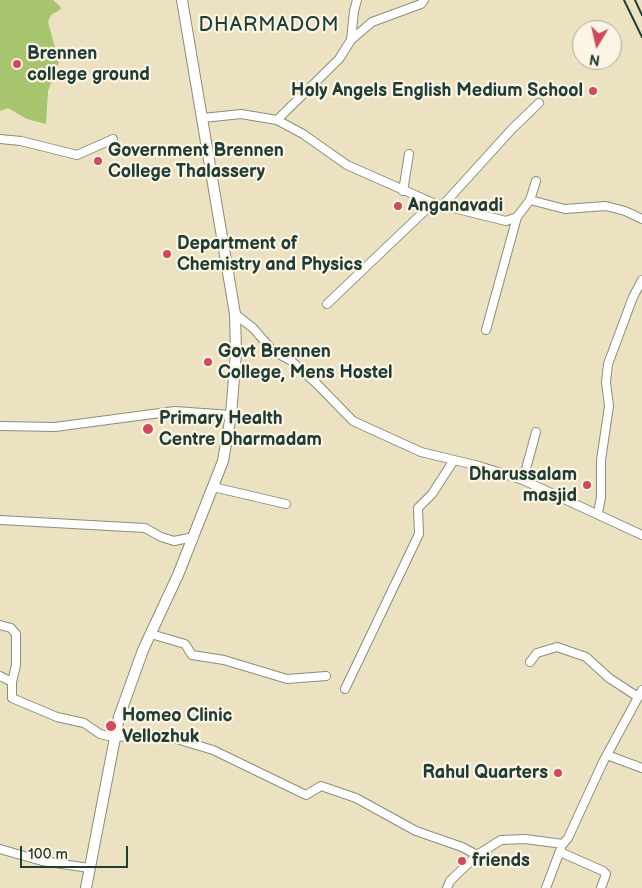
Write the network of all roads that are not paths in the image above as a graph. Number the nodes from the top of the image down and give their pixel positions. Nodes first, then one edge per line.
1 (182, 0) edge
2 (357, 0) edge
3 (424, 0) edge
4 (351, 40) junction
5 (539, 103) dead end
6 (203, 118) junction
7 (277, 120) junction
8 (113, 138) dead end
9 (0, 139) edge
10 (409, 154) dead end
11 (536, 180) dead end
12 (402, 191) junction
13 (530, 200) junction
14 (433, 203) junction
15 (443, 205) junction
16 (517, 217) junction
17 (642, 219) edge
18 (642, 280) edge
19 (327, 304) dead end
20 (235, 314) junction
21 (486, 330) dead end
22 (231, 415) junction
23 (0, 426) edge
24 (536, 432) dead end
25 (454, 460) junction
26 (522, 480) junction
27 (214, 488) junction
28 (286, 504) dead end
29 (598, 514) junction
30 (0, 520) edge
31 (642, 535) edge
32 (194, 537) junction
33 (0, 625) edge
34 (151, 634) junction
35 (530, 662) dead end
36 (0, 676) edge
37 (326, 676) dead end
38 (12, 682) junction
39 (345, 689) dead end
40 (640, 694) edge
41 (113, 737) junction
42 (607, 755) junction
43 (642, 768) edge
44 (561, 848) junction
45 (0, 849) edge
46 (477, 855) junction
47 (89, 868) junction
48 (86, 888) edge
49 (447, 888) edge
50 (546, 888) edge
51 (601, 888) edge

1 - 6 main road
2 - 4 street
3 - 4 street
4 - 7 street
5 - 15 street
6 - 7 street
6 - 20 main road
7 - 12 street
8 - 9 street
10 - 12 street
11 - 13 street
12 - 14 street
13 - 16 street
13 - 17 street
14 - 15 street
14 - 19 street
15 - 16 street
16 - 21 street
18 - 29 street
20 - 22 main road
20 - 25 street
22 - 23 street
22 - 27 main road
24 - 26 street
25 - 26 street
25 - 39 street
26 - 29 street
27 - 28 street
27 - 32 main road
29 - 31 street
30 - 32 street
32 - 34 main road
33 - 38 street
34 - 37 street
34 - 41 main road
35 - 40 street
36 - 38 street
38 - 41 street
40 - 42 street
41 - 46 street
41 - 47 main road
42 - 43 street
42 - 44 street
44 - 46 street
44 - 50 street
44 - 51 street
45 - 47 street
46 - 49 street
47 - 48 main road

